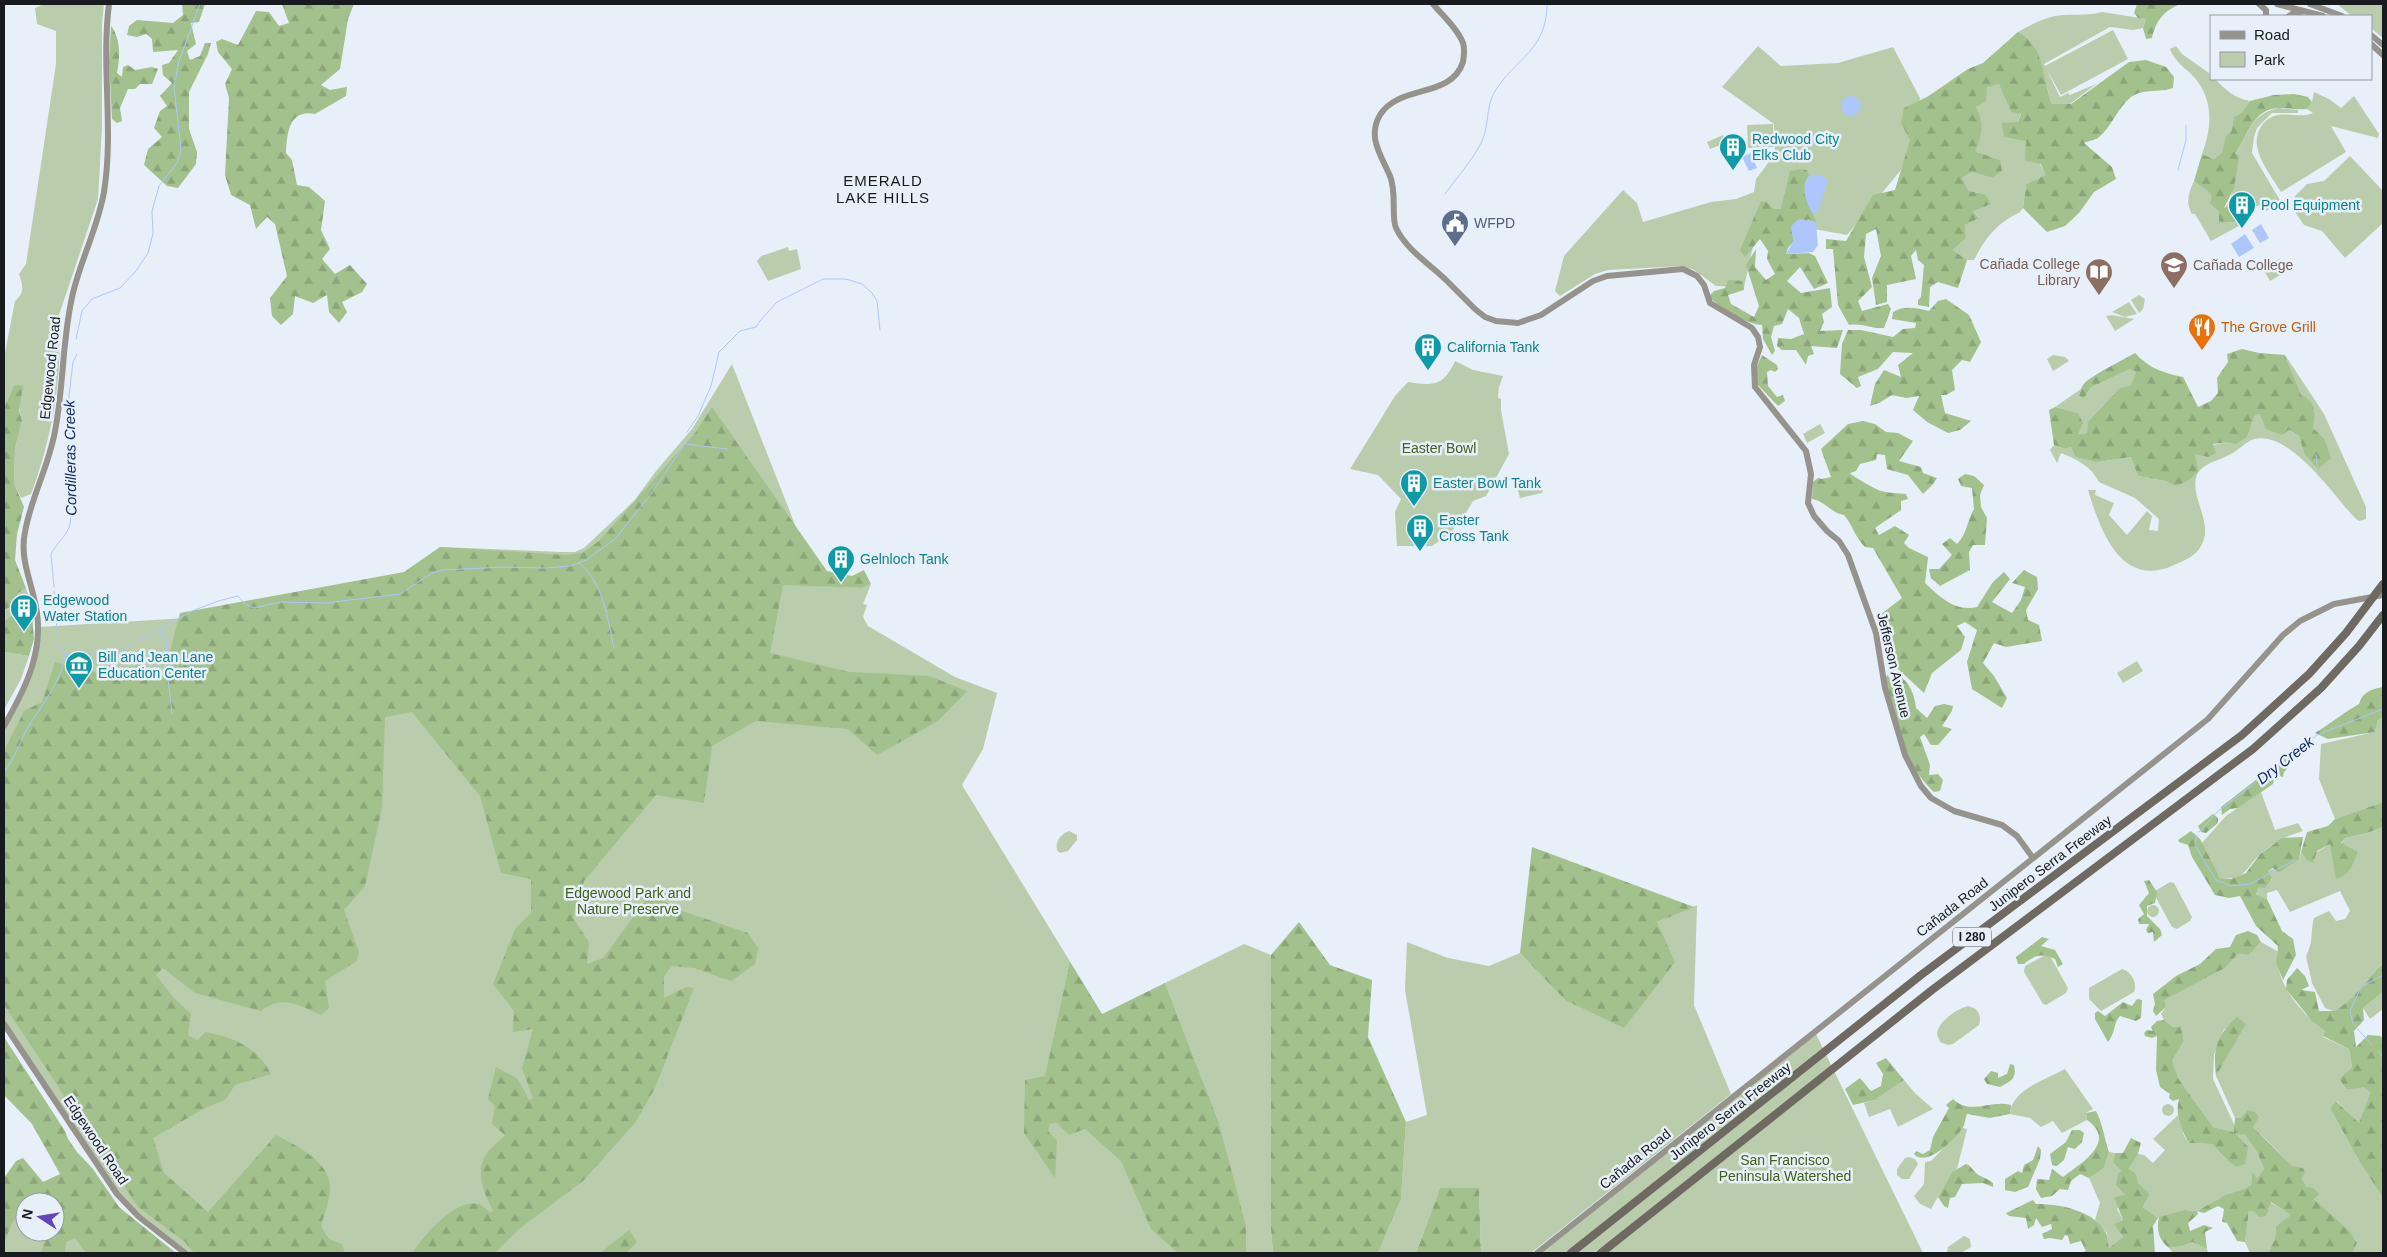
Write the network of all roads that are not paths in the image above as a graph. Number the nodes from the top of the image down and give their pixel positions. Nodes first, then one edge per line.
1 (109, 4) edge
2 (1433, 4) edge
3 (2259, 4) edge
4 (2277, 4) edge
5 (2310, 4) edge
6 (2266, 15) edge
7 (2290, 15) edge
8 (2320, 15) edge
9 (2339, 15) edge
10 (2372, 36) edge
11 (2372, 45) edge
12 (2383, 45) edge
13 (2383, 55) edge
14 (2383, 584) edge
15 (2383, 595) edge
16 (2383, 615) edge
17 (27, 683) junction
18 (4, 719) edge
19 (4, 726) edge
20 (2033, 858) junction
21 (4, 1024) edge
22 (185, 1253) edge
23 (1537, 1253) edge
24 (1571, 1253) edge
25 (1601, 1253) edge

1 - 17 main road, Edgewood Road
2 - 20 main road, Jefferson Avenue
3 - 6 main road
4 - 8 main road
5 - 9 main road
7 - 8 main road
10 - 12 main road
11 - 13 main road
14 - 24 highway, Junipero Serra Freeway / I 280
15 - 20 main road, Cañada Road
16 - 25 highway, I 280
17 - 18 main road
17 - 19 main road, Edgewood Road
20 - 23 main road, Cañada Road
21 - 22 main road, Edgewood Road

